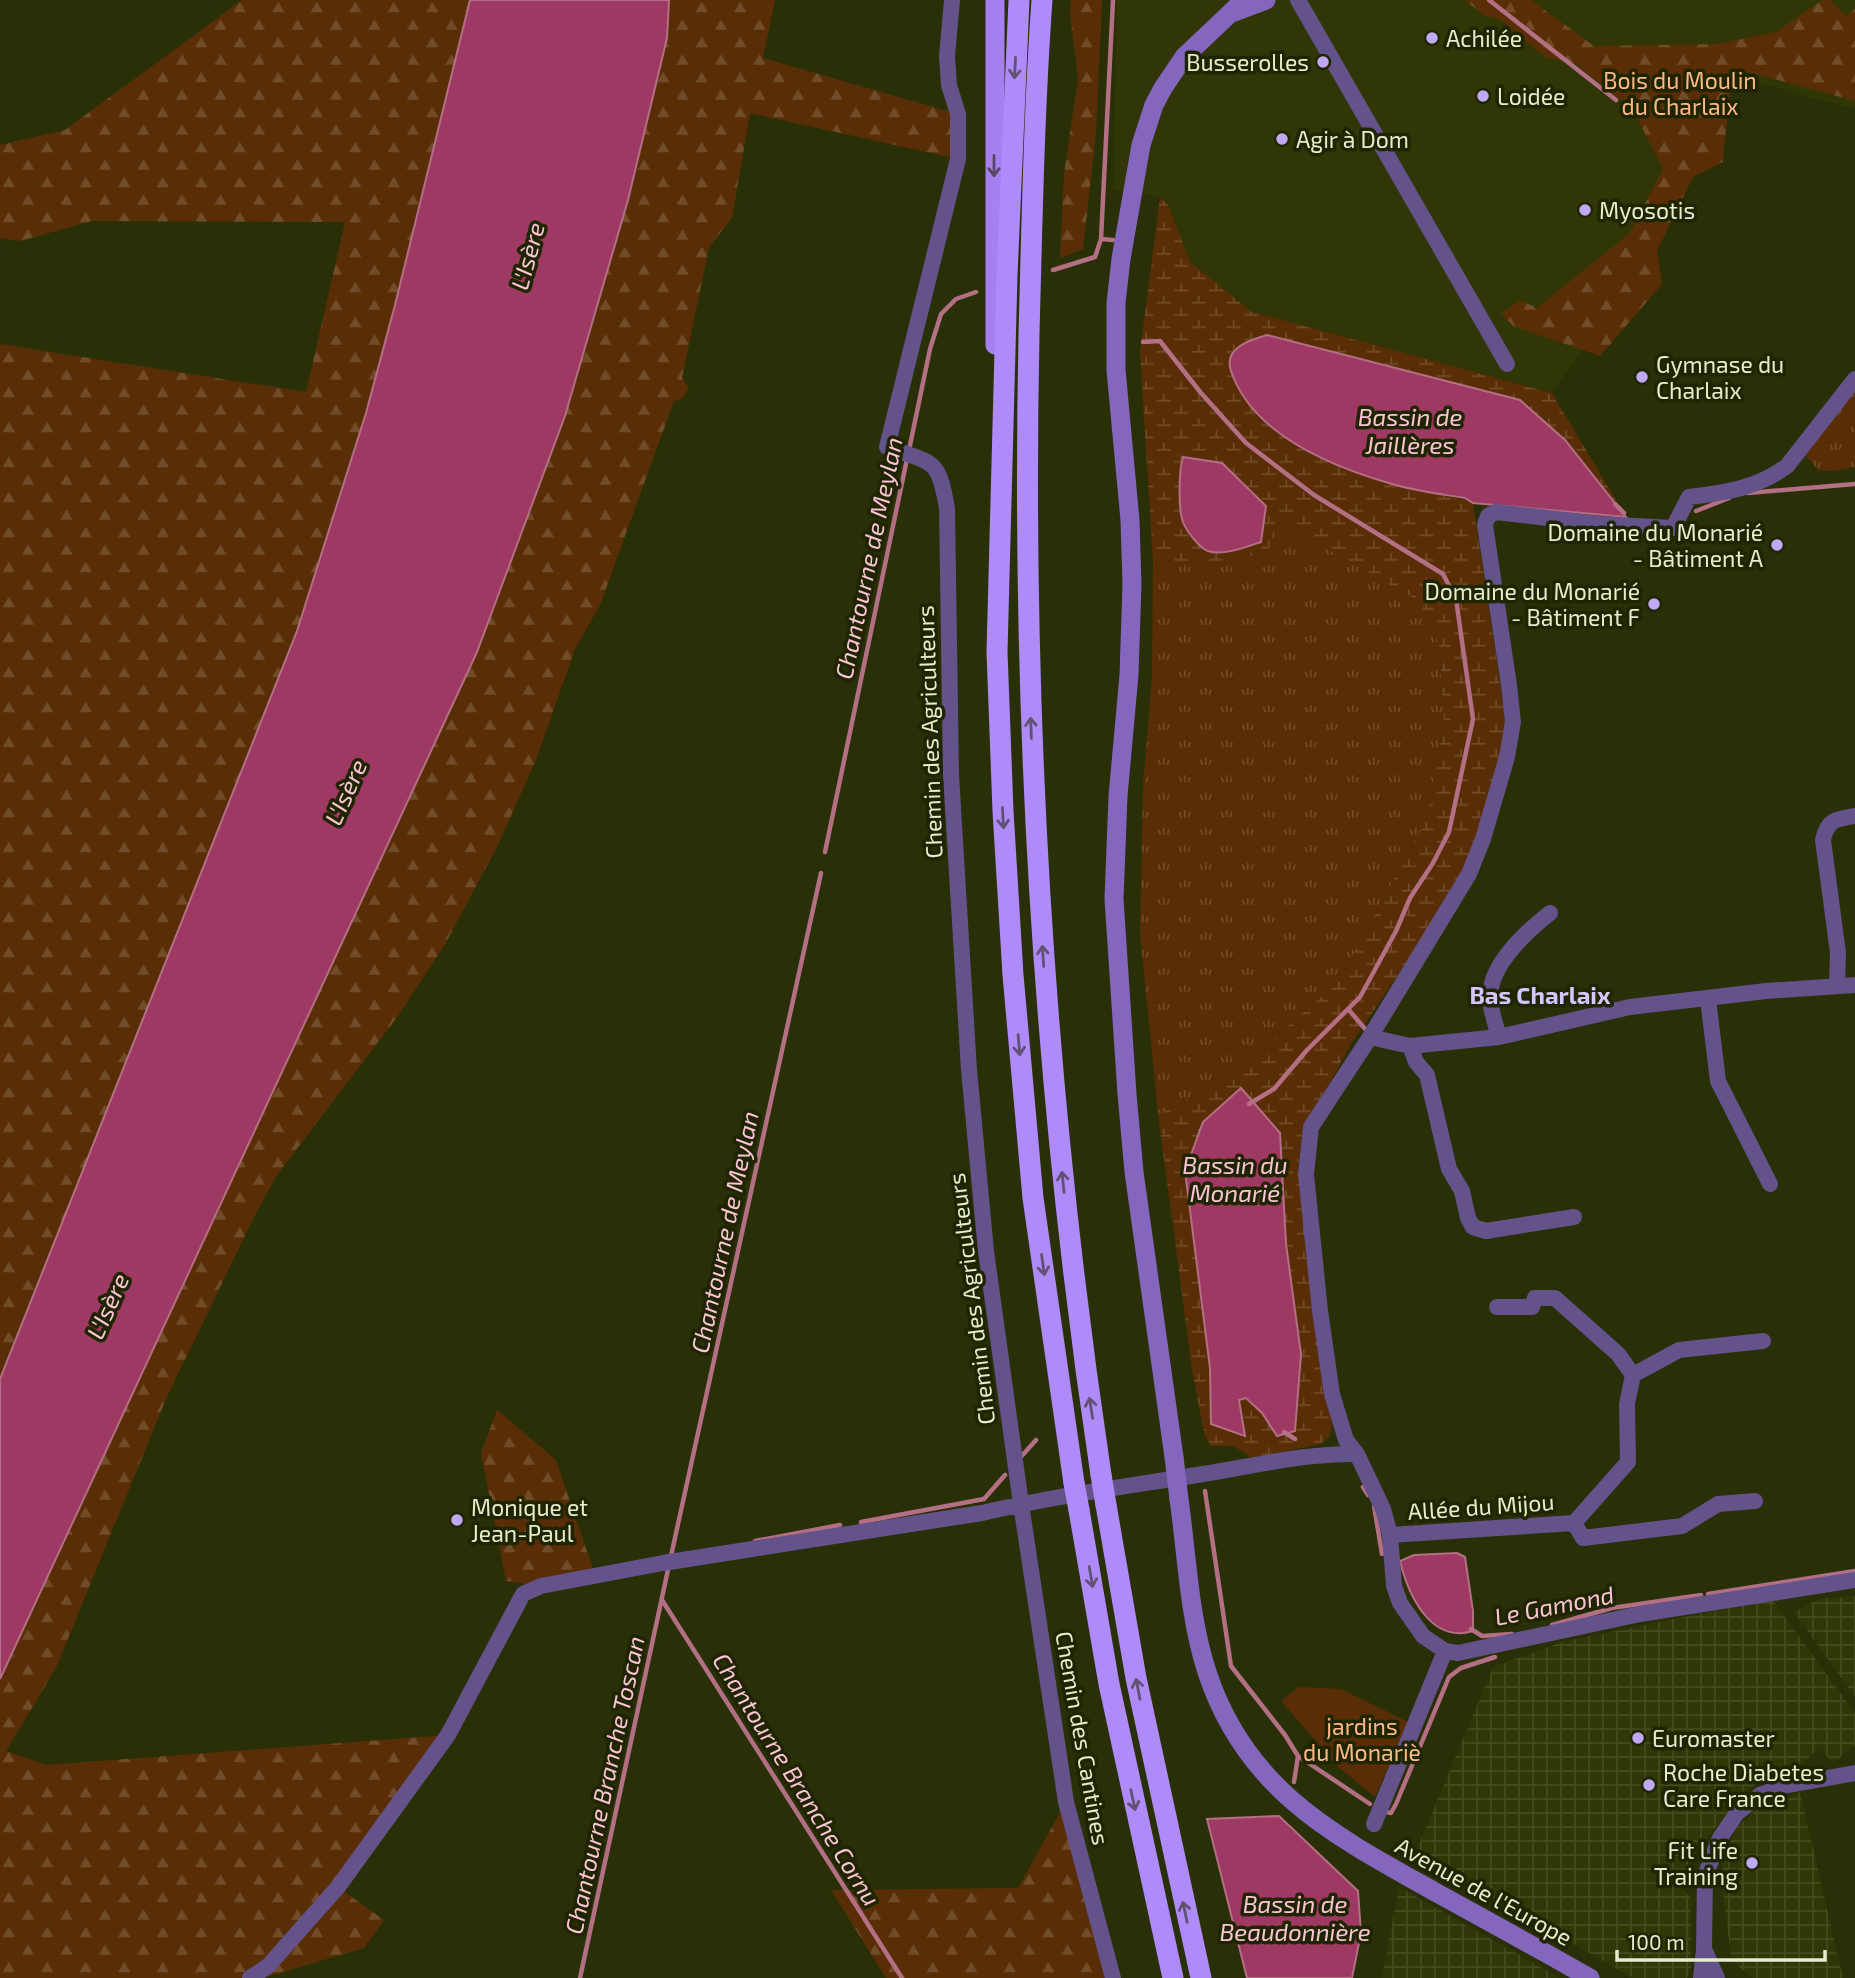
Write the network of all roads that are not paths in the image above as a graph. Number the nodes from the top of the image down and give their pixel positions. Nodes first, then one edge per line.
1 (952, 0) edge
2 (995, 0) edge
3 (1019, 0) edge
4 (1042, 0) edge
5 (1266, 0) edge
6 (1298, 0) edge
7 (1238, 6) edge
8 (1507, 364) dead end
9 (1855, 379) edge
10 (998, 652) junction
11 (1855, 816) edge
12 (1550, 913) dead end
13 (1855, 985) edge
14 (1837, 986) junction
15 (1708, 999) junction
16 (1370, 1037) junction
17 (1499, 1037) junction
18 (1410, 1046) junction
19 (1770, 1184) dead end
20 (1574, 1217) dead end
21 (1497, 1307) dead end
22 (1763, 1341) dead end
23 (1633, 1375) junction
24 (1357, 1454) junction
25 (1755, 1501) dead end
26 (1021, 1504) junction
27 (1574, 1523) junction
28 (1390, 1535) junction
29 (1855, 1580) edge
30 (1445, 1651) junction
31 (1855, 1773) edge
32 (1374, 1824) dead end
33 (1704, 1950) junction
34 (250, 1978) edge
35 (1113, 1978) edge
36 (1174, 1978) edge
37 (1201, 1978) edge
38 (1590, 1978) edge
39 (1700, 1978) edge
40 (1717, 1978) edge

1 - 26 street, Chemin des Agriculteurs
2 -> 10 highway
3 -> 10 highway
37 -> 4 highway, bridge
5 - 7 main road, Avenue de l'Europe
6 - 8 street
7 - 38 main road, Avenue de l'Europe, bridge
9 - 16 street
10 -> 36 highway, bridge
11 - 14 street
12 - 17 street
13 - 14 street
14 - 15 street
15 - 17 street
15 - 19 street
16 - 18 street
16 - 24 street
17 - 18 street
18 - 20 street
21 - 23 street
22 - 23 street
23 - 27 street, Allée du Mijou
24 - 26 street
24 - 28 street
25 - 27 street, Allée du Mijou
26 - 34 street
26 - 35 street, Chemin des Cantines
27 - 28 street, Allée du Mijou
28 - 30 street
29 - 30 street
30 - 32 street
31 - 33 street
33 - 39 street
33 - 40 street

